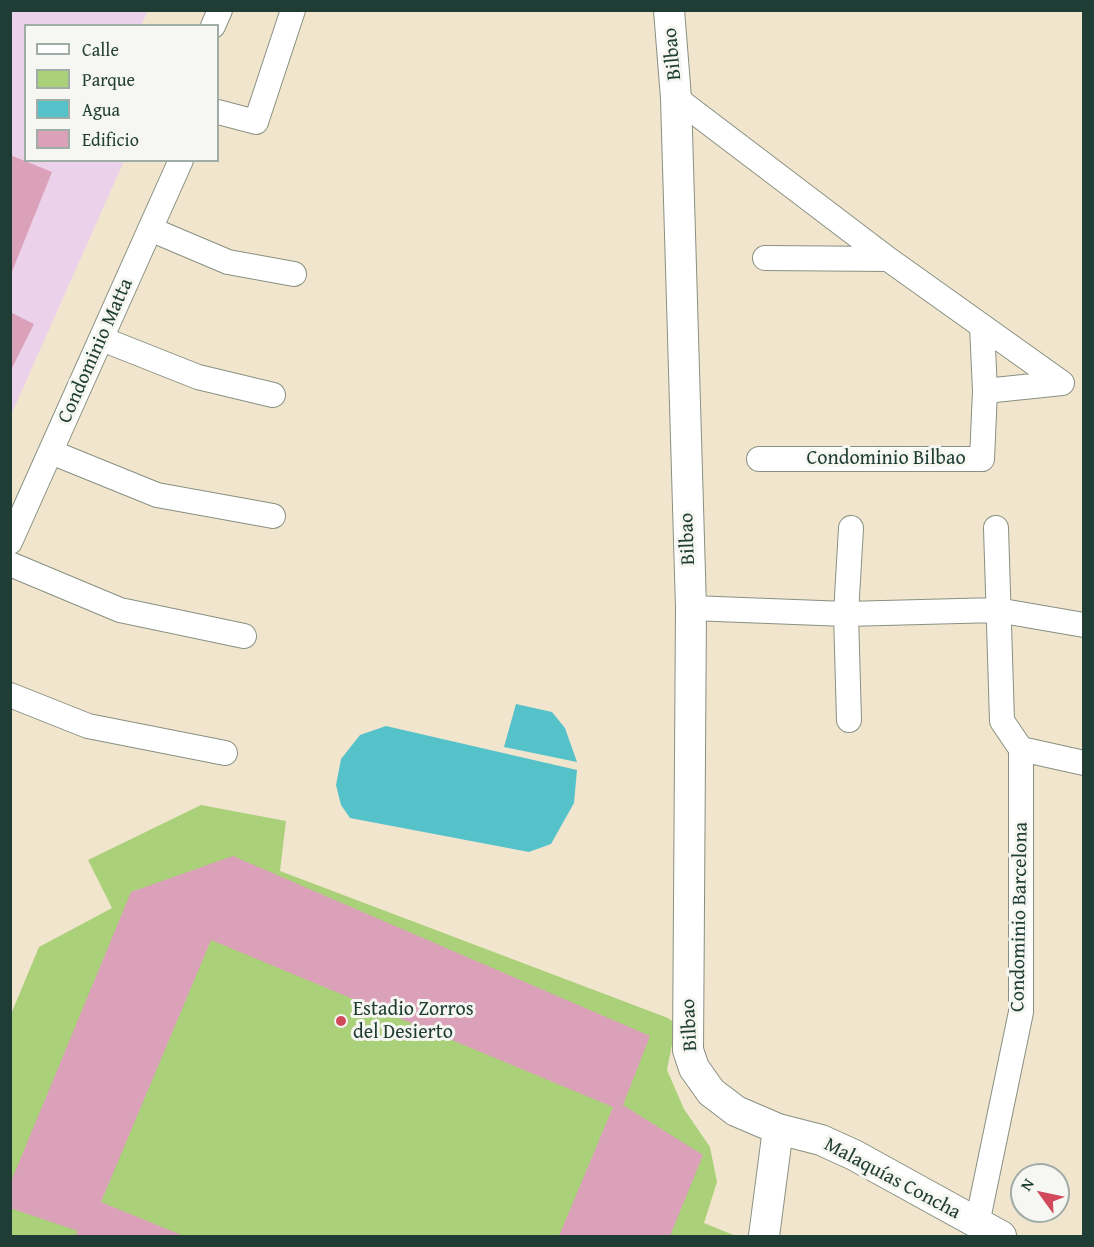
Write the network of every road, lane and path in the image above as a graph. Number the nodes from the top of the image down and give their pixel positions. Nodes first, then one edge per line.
1 (220, 10) edge
2 (293, 10) edge
3 (669, 10) edge
4 (214, 24) edge
5 (676, 98) junction
6 (219, 112) edge
7 (180, 162) edge
8 (150, 229) junction
9 (765, 258) dead end
10 (888, 259) junction
11 (294, 274) dead end
12 (982, 326) junction
13 (102, 339) junction
14 (985, 391) junction
15 (273, 395) dead end
16 (51, 452) junction
17 (759, 459) dead end
18 (273, 516) dead end
19 (850, 528) dead end
20 (996, 528) dead end
21 (10, 542) edge
22 (10, 564) edge
23 (691, 608) junction
24 (997, 610) junction
25 (846, 614) junction
26 (1083, 625) edge
27 (244, 636) dead end
28 (10, 695) edge
29 (849, 720) dead end
30 (1021, 749) junction
31 (225, 753) dead end
32 (1083, 763) edge
33 (694, 1068) joint
34 (778, 1129) junction
35 (989, 1230) edge
36 (764, 1236) edge

1 - 4 street
2 - 6 street
3 - 5 street, Bilbao
5 - 10 street
5 - 23 street, Bilbao
7 - 8 street, Condominio Matta
8 - 11 street
8 - 13 street, Condominio Matta
9 - 10 street
10 - 12 street
12 - 14 street, Condominio Bilbao
12 - 14 street
13 - 15 street
13 - 16 street, Condominio Matta
14 - 17 street, Condominio Bilbao
16 - 18 street
16 - 21 street, Condominio Matta
19 - 25 street
20 - 24 street
22 - 27 street
23 - 25 street
23 - 33 street, Bilbao
24 - 25 street
24 - 26 street
24 - 30 street
25 - 29 street
28 - 31 street
30 - 32 street
30 - 35 street, Condominio Barcelona
33 - 34 street, Malaquías Concha
34 - 35 street, Malaquías Concha
34 - 36 street

